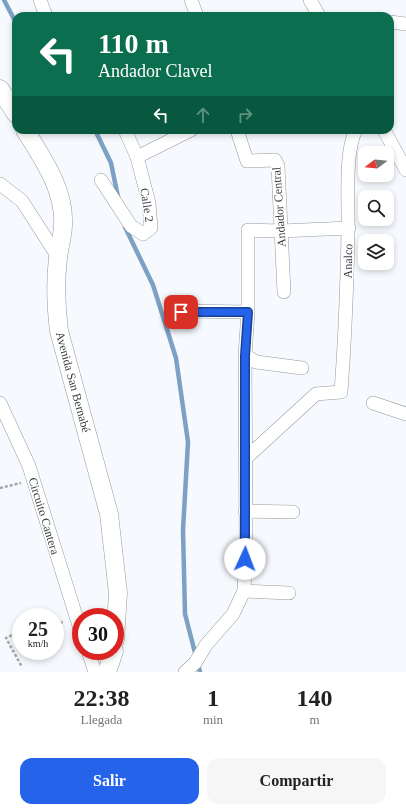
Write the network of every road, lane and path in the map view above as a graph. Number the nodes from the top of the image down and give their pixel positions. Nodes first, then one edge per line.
1 (40, 0) edge
2 (310, 0) edge
3 (194, 1) edge
4 (44, 12) edge
5 (196, 12) edge
6 (317, 12) edge
7 (394, 22) edge
8 (406, 24) edge
9 (0, 89) edge
10 (12, 108) edge
11 (28, 134) edge
12 (127, 134) edge
13 (182, 134) edge
14 (239, 134) edge
15 (354, 134) edge
16 (386, 134) edge
17 (137, 157) junction
18 (406, 170) edge
19 (0, 184) edge
20 (104, 185) dead end
21 (349, 228) junction
22 (281, 231) junction
23 (58, 257) junction
24 (284, 292) dead end
25 (181, 312) dead end
26 (248, 312) junction
27 (245, 356) junction
28 (302, 368) dead end
29 (0, 403) edge
30 (373, 403) dead end
31 (406, 414) edge
32 (246, 458) junction
33 (33, 480) junction
34 (0, 488) edge
35 (245, 512) junction
36 (293, 512) dead end
37 (244, 591) junction
38 (289, 592) dead end
39 (73, 608) edge
40 (117, 608) edge
41 (12, 635) edge
42 (12, 649) edge
43 (18, 660) edge
44 (91, 660) edge
45 (111, 660) edge
46 (22, 667) dead end
47 (96, 672) edge
48 (107, 672) edge
49 (185, 672) edge

1 - 4 street
2 - 6 street
3 - 5 street
7 - 8 street
9 - 10 main road
11 - 23 main road, Avenida San Bernabé
12 - 17 street, Calle 2
13 - 17 street
14 - 22 street, Andador Central
15 - 21 street, Analco
16 - 18 street
17 - 20 street, Calle 2
19 - 23 street
21 - 22 street
21 - 32 street, Analco
22 - 24 street, Andador Central
22 - 26 street
23 - 40 main road, Avenida San Bernabé
25 - 26 street
26 - 27 street
27 - 28 street
27 - 32 street
29 - 33 street, Circuito Cantera
30 - 31 street
32 - 35 street
33 - 34 path
33 - 39 street, Circuito Cantera
35 - 36 street
35 - 37 street
37 - 38 street
37 - 49 street
41 - 42 path
43 - 46 path
44 - 47 street
45 - 48 main road

